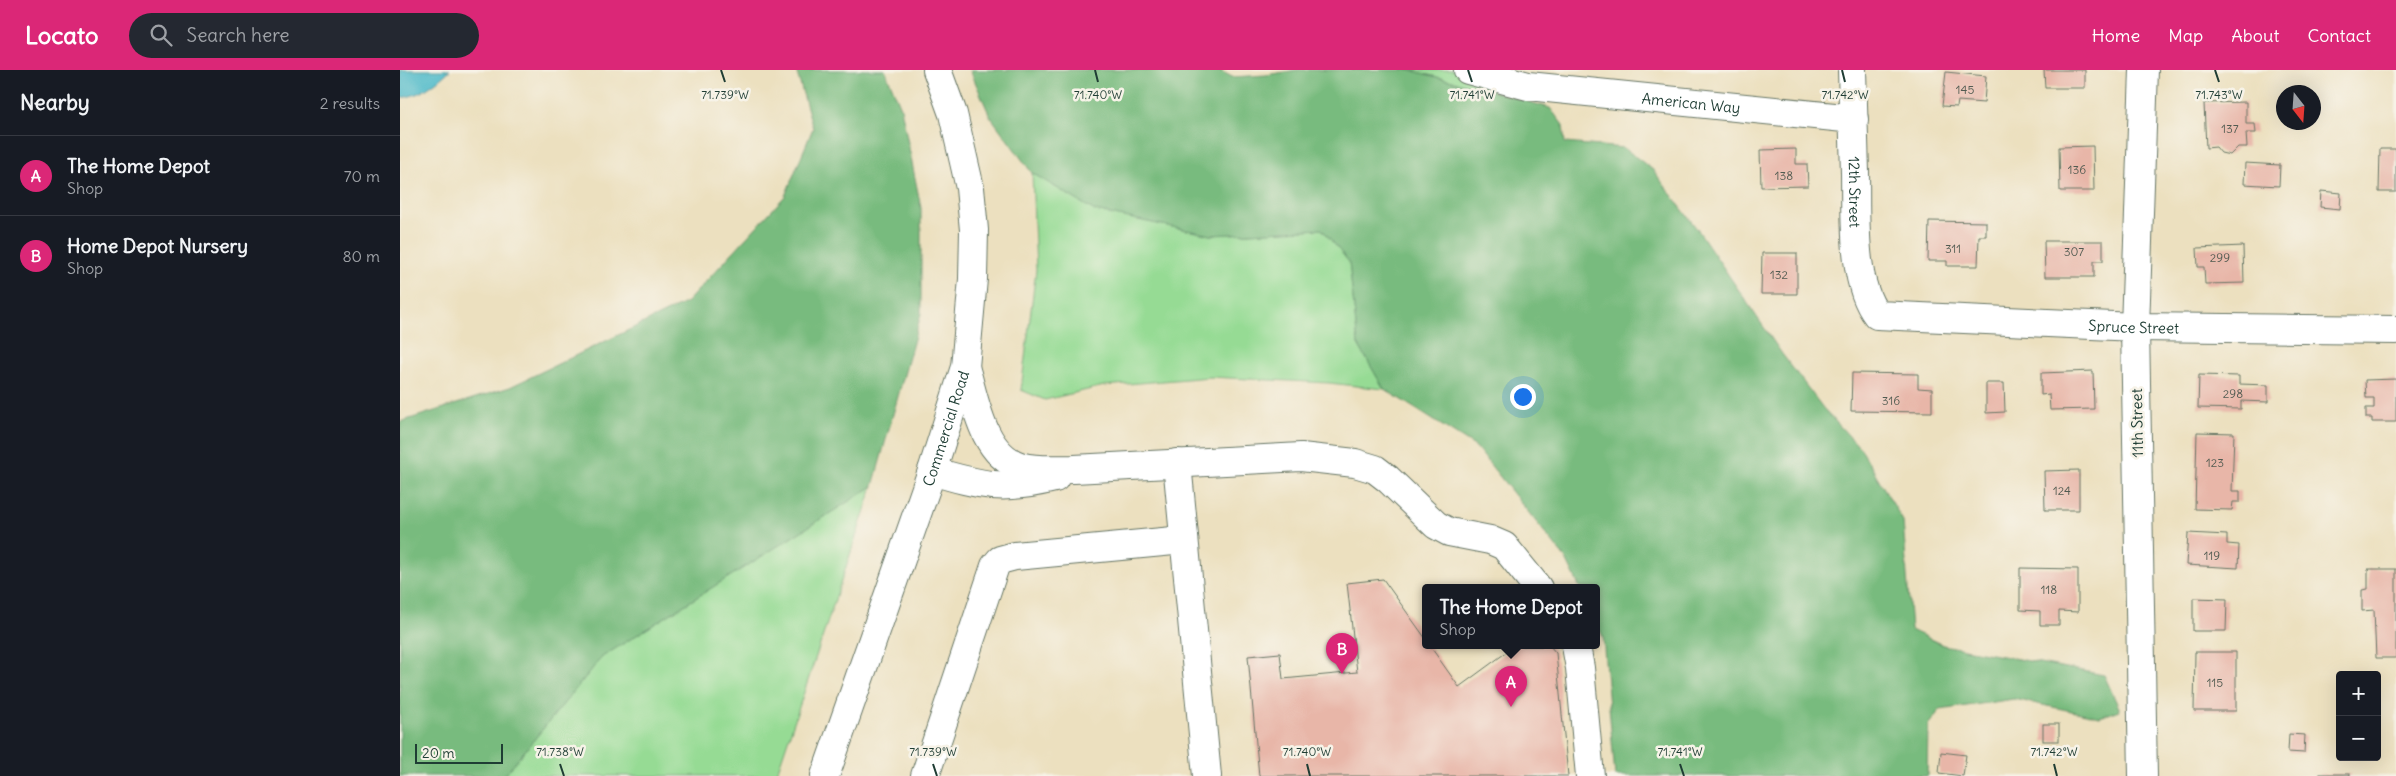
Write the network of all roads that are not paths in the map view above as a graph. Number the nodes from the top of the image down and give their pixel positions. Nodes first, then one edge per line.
1 (937, 70) edge
2 (1468, 70) edge
3 (1852, 70) edge
4 (2144, 70) edge
5 (1854, 119) junction
6 (1874, 311) joint
7 (2135, 327) junction
8 (2396, 330) edge
9 (966, 367) junction
10 (1177, 463) junction
11 (1074, 469) junction
12 (932, 470) junction
13 (1184, 540) junction
14 (1535, 584) edge
15 (1577, 649) edge
16 (825, 776) edge
17 (925, 776) edge
18 (1207, 776) edge
19 (1590, 776) edge
20 (2143, 776) edge

1 - 9 street, Commercial Road
2 - 5 street, American Way
3 - 5 street, 12th Street
4 - 7 street, 11th Street
5 - 6 street, 12th Street
6 - 7 street, Spruce Street
7 - 8 street, Spruce Street
7 - 20 street, 11th Street
9 - 11 street
9 - 12 street, Commercial Road
10 - 11 street
10 - 13 street
10 - 14 street
11 - 12 street
12 - 16 street, Commercial Road
13 - 17 street
13 - 18 street
15 - 19 street

